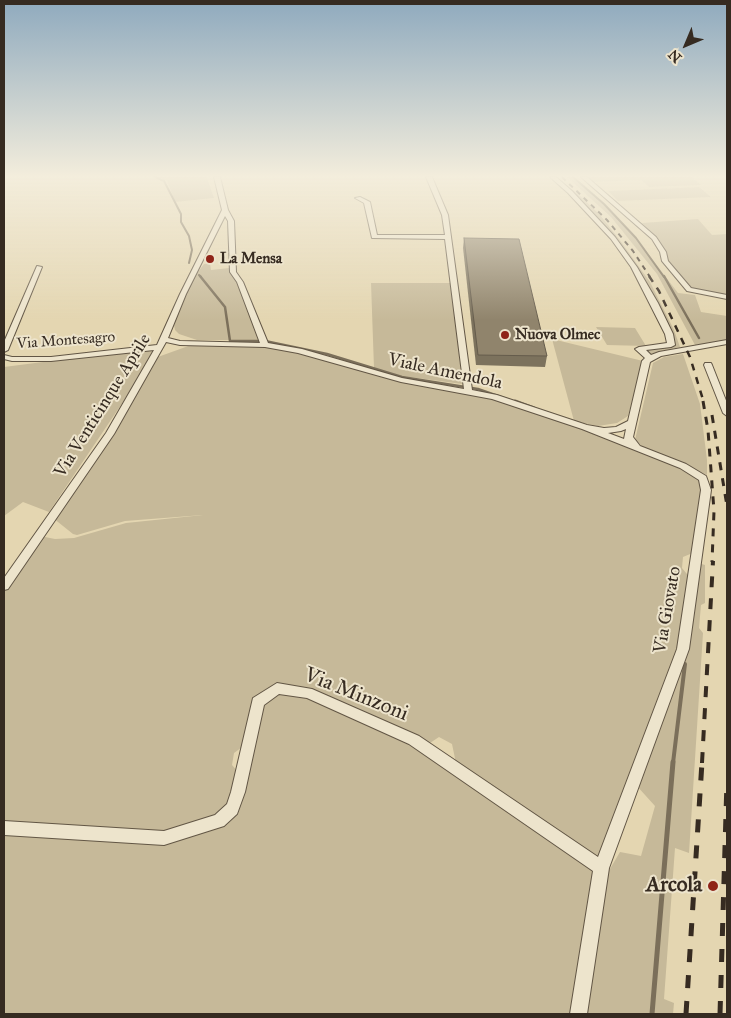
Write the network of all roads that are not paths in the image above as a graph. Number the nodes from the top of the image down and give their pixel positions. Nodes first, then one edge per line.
1 (218, 225) edge
2 (230, 225) edge
3 (372, 225) edge
4 (446, 225) edge
5 (600, 225) edge
6 (639, 225) edge
7 (448, 237) junction
8 (39, 267) dead end
9 (727, 297) edge
10 (263, 342) junction
11 (727, 342) edge
12 (162, 343) junction
13 (4, 350) edge
14 (4, 357) edge
15 (650, 358) junction
16 (708, 365) dead end
17 (468, 388) junction
18 (727, 413) edge
19 (630, 423) junction
20 (585, 427) junction
21 (638, 448) junction
22 (4, 586) edge
23 (4, 828) edge
24 (601, 868) junction
25 (579, 1014) edge

1 - 12 street, Via Venticinque Aprile
2 - 10 street
3 - 7 street
4 - 7 street
5 - 15 street
6 - 9 street
7 - 17 street
8 - 13 street, Via Montesagro
10 - 12 street, Viale Amendola
10 - 17 street, Viale Amendola
11 - 15 street
12 - 14 street, Via Montesagro
12 - 22 street, Via Venticinque Aprile
15 - 19 street
16 - 18 street
17 - 20 street, Viale Amendola
19 - 20 street, Viale Amendola
19 - 21 street
20 - 21 street, Via Giovato
21 - 24 street, Via Giovato
23 - 24 street, Via Minzoni
24 - 25 street, Via Giovato

